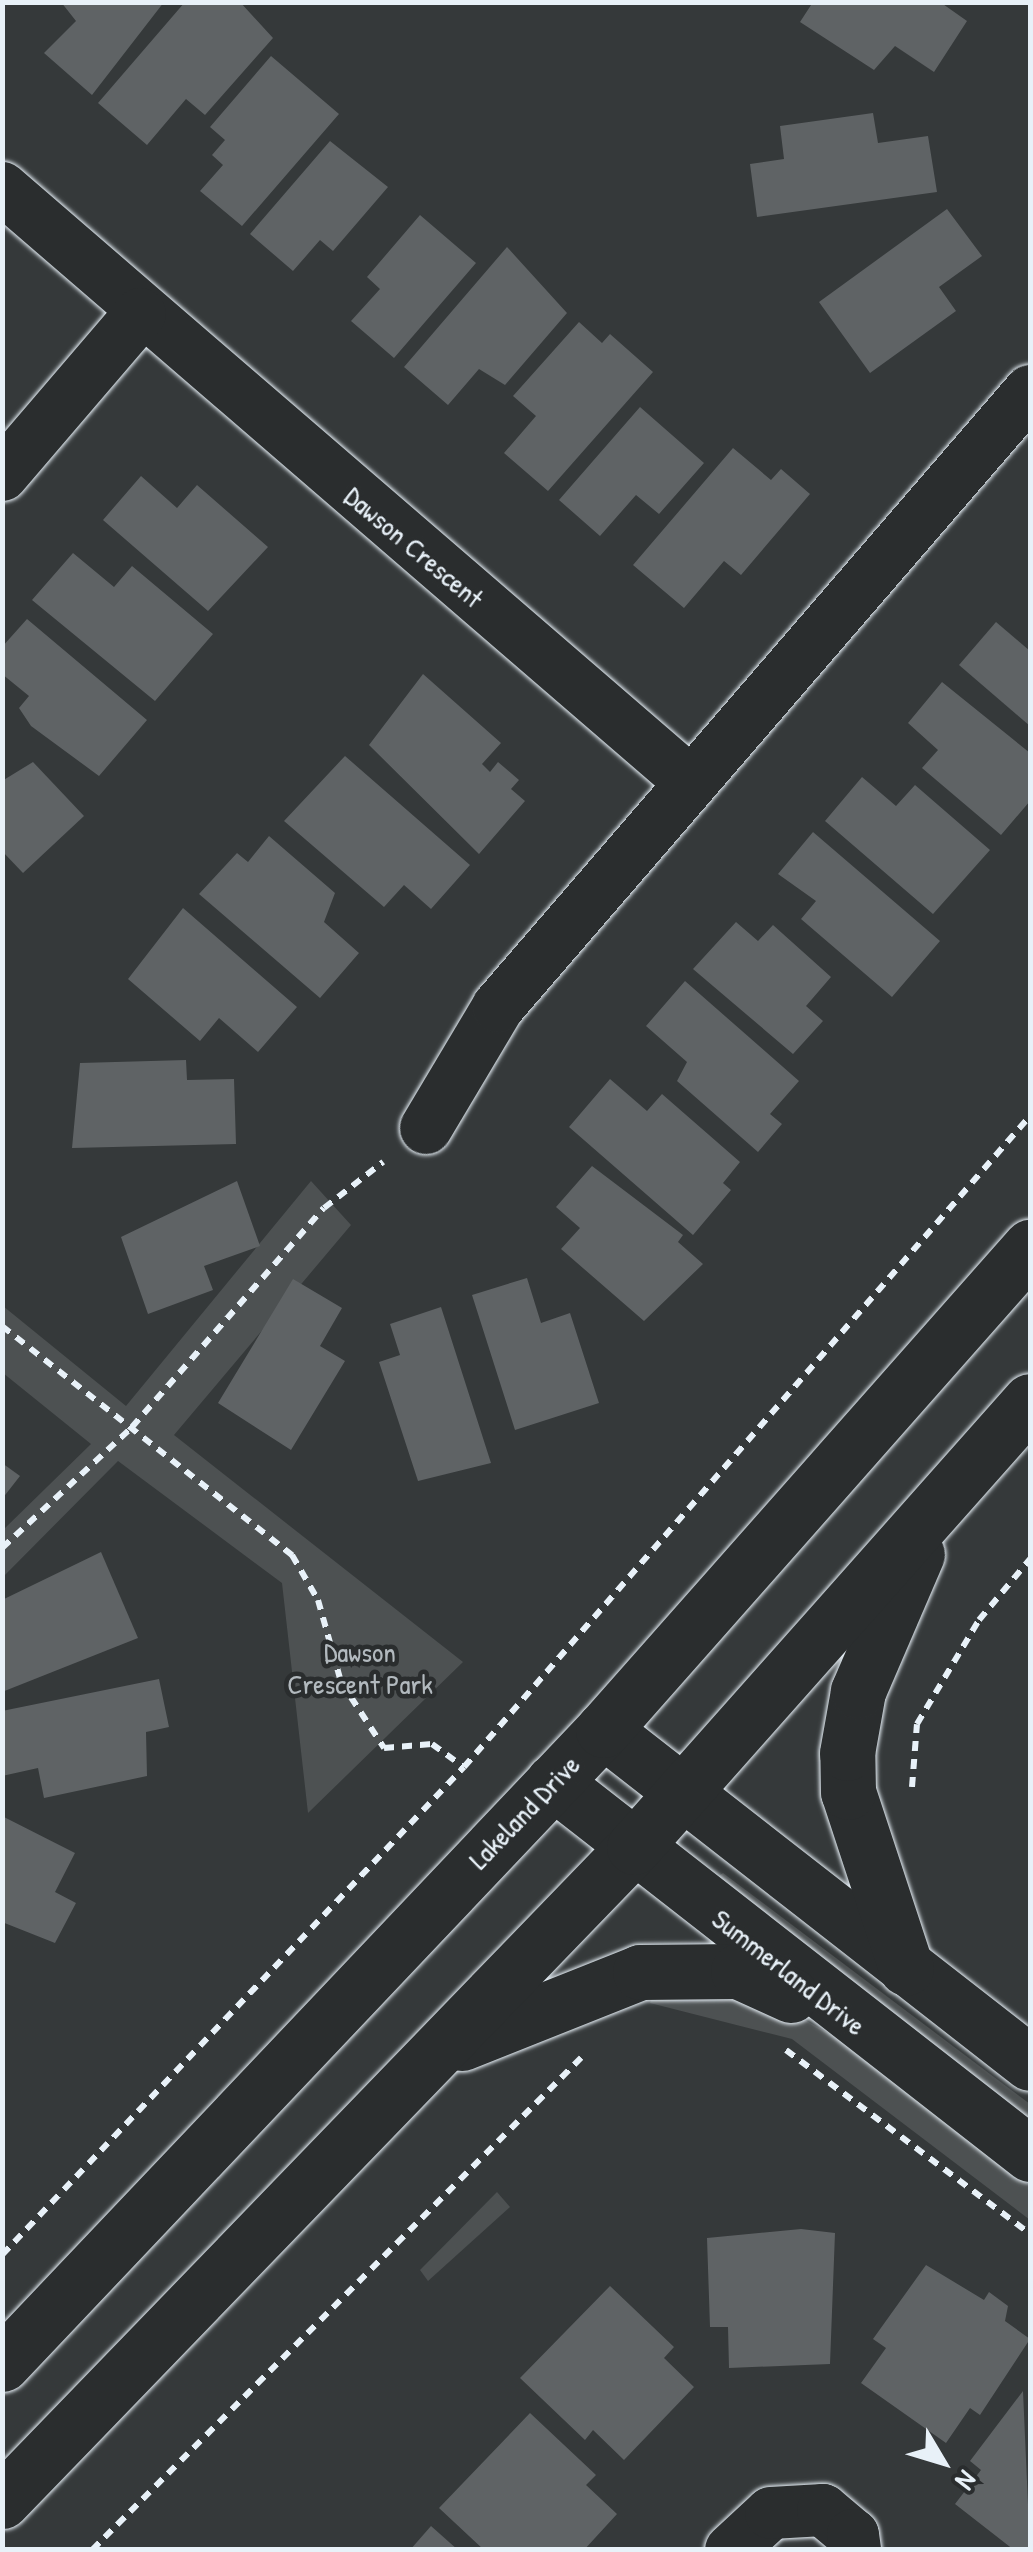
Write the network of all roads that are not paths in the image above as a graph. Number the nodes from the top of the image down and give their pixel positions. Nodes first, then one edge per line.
1 (2, 188) edge
2 (140, 314) junction
3 (1030, 392) edge
4 (2, 475) edge
5 (688, 780) junction
6 (426, 1128) road end
7 (1030, 1247) edge
8 (1030, 1401) edge
9 (934, 1513) junction
10 (604, 1730) junction
11 (553, 1782) junction
12 (684, 1794) junction
13 (634, 1847) junction
14 (906, 1968) junction
15 (851, 2022) junction
16 (429, 2061) junction
17 (1030, 2063) edge
18 (1030, 2154) edge
19 (2, 2364) edge
20 (2, 2501) edge
21 (731, 2550) edge
22 (855, 2550) edge

1 - 2 street, Dawson Crescent
2 - 4 street
2 - 5 street, Dawson Crescent
3 - 5 street
5 - 6 street
7 - 10 main road, Lakeland Drive
8 - 9 main road
9 - 12 main road
9 - 14 main road
10 - 11 main road, Lakeland Drive
10 - 12 main road
11 - 13 main road, Summerland Drive
11 - 19 main road, Lakeland Drive
12 - 13 main road
12 - 14 main road
13 - 15 main road, Summerland Drive
13 - 16 main road
14 - 17 main road
15 - 16 main road
15 - 18 main road, Summerland Drive
16 - 20 main road
21 - 22 street

